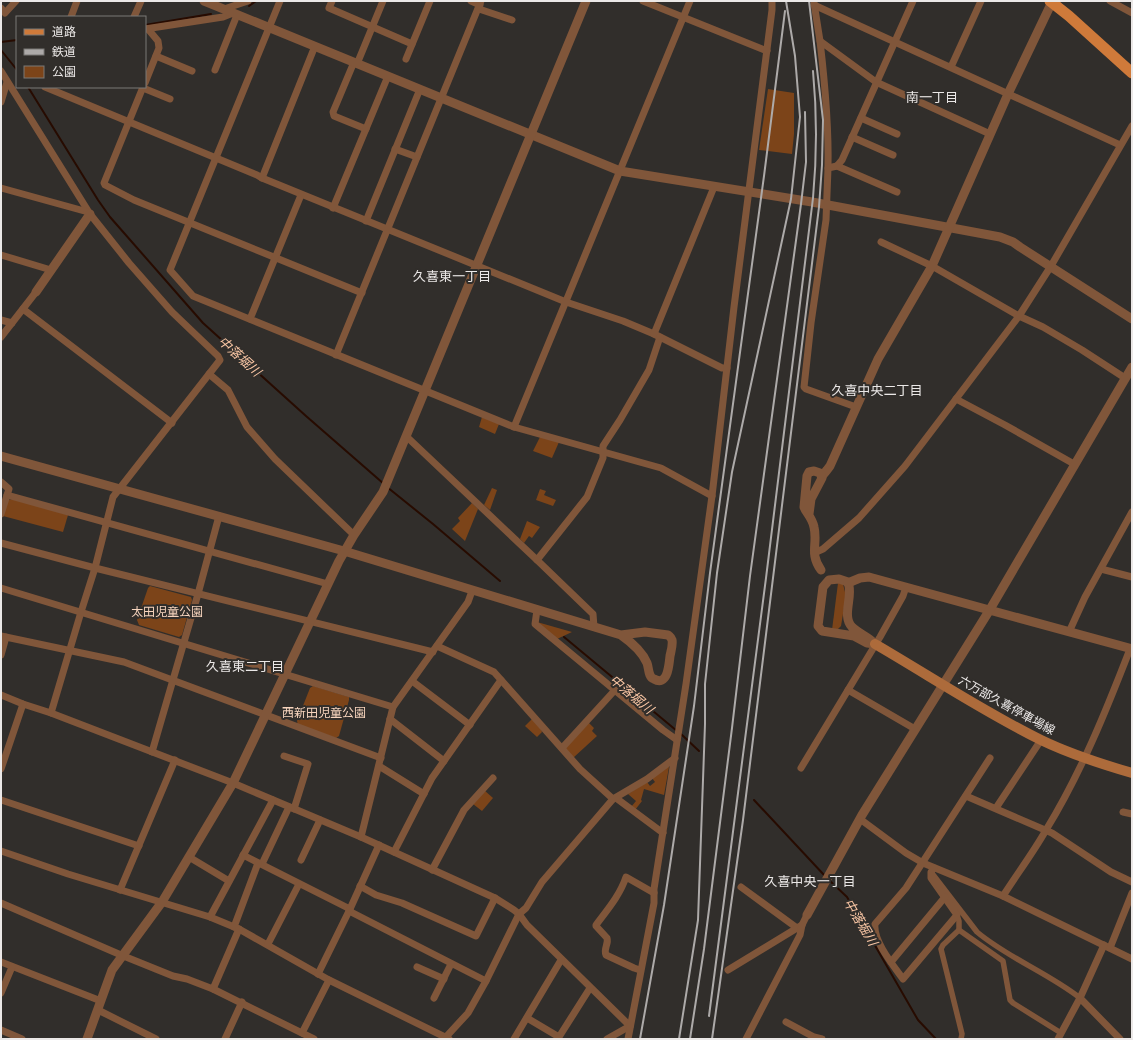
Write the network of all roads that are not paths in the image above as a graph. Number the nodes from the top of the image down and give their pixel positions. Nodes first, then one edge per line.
1 (16, 1) edge
2 (78, 1) edge
3 (141, 1) edge
4 (204, 1) edge
5 (248, 1) edge
6 (280, 1) edge
7 (332, 1) edge
8 (383, 1) edge
9 (430, 1) edge
10 (471, 1) edge
11 (586, 1) edge
12 (642, 1) edge
13 (690, 1) edge
14 (772, 1) edge
15 (981, 1) edge
16 (1052, 1) edge
17 (910, 2) edge
18 (1113, 2) edge
19 (814, 3) edge
20 (480, 5) edge
21 (1, 8) edge
22 (224, 9) junction
23 (1132, 13) edge
24 (235, 14) junction
25 (71, 16) edge
26 (134, 16) edge
27 (683, 17) junction
28 (512, 20) dead end
29 (269, 27) junction
30 (372, 27) junction
31 (146, 29) edge
32 (820, 41) junction
33 (894, 42) junction
34 (412, 44) junction
35 (315, 46) junction
36 (767, 51) junction
37 (156, 56) junction
38 (406, 59) dead end
39 (356, 63) junction
40 (951, 67) junction
41 (215, 70) dead end
42 (192, 71) dead end
43 (1, 72) edge
44 (1132, 73) edge
45 (388, 76) junction
46 (146, 81) edge
47 (7, 82) junction
48 (876, 82) junction
49 (146, 87) edge
50 (47, 88) edge
51 (143, 88) edge
52 (420, 89) junction
53 (1008, 94) junction
54 (442, 98) junction
55 (170, 99) dead end
56 (1, 102) edge
57 (861, 118) junction
58 (129, 121) junction
59 (1132, 126) edge
60 (366, 129) junction
61 (897, 134) dead end
62 (990, 134) junction
63 (531, 135) junction
64 (852, 137) junction
65 (1120, 145) junction
66 (395, 149) junction
67 (893, 155) dead end
68 (216, 156) junction
69 (417, 157) junction
70 (837, 166) junction
71 (828, 168) junction
72 (620, 171) junction
73 (262, 178) junction
74 (714, 186) junction
75 (1, 188) edge
76 (748, 192) junction
77 (897, 192) dead end
78 (301, 195) junction
79 (827, 204) junction
80 (333, 208) junction
81 (89, 213) junction
82 (366, 222) junction
83 (189, 223) junction
84 (949, 229) junction
85 (387, 230) junction
86 (881, 242) dead end
87 (1, 255) edge
88 (275, 258) junction
89 (932, 266) junction
90 (1051, 266) junction
91 (476, 267) junction
92 (51, 270) junction
93 (36, 292) joint
94 (362, 293) junction
95 (566, 302) junction
96 (23, 309) junction
97 (1019, 316) junction
98 (1132, 319) edge
99 (1, 320) edge
100 (250, 320) junction
101 (12, 323) junction
102 (657, 336) junction
103 (1, 337) edge
104 (336, 355) junction
105 (1132, 367) edge
106 (727, 368) junction
107 (209, 374) junction
108 (1125, 378) junction
109 (425, 391) junction
110 (956, 399) junction
111 (856, 407) junction
112 (172, 423) junction
113 (514, 427) junction
114 (407, 437) junction
115 (602, 451) junction
116 (1, 456) edge
117 (1074, 464) junction
118 (822, 476) junction
119 (1, 482) edge
120 (119, 489) junction
121 (7, 495) junction
122 (712, 496) junction
123 (1132, 512) edge
124 (1, 514) edge
125 (809, 514) junction
126 (218, 516) junction
127 (107, 523) junction
128 (354, 535) junction
129 (1, 543) edge
130 (210, 551) junction
131 (344, 551) junction
132 (814, 553) junction
133 (537, 560) junction
134 (95, 568) junction
135 (1101, 569) junction
136 (821, 570) junction
137 (1132, 577) edge
138 (839, 579) junction
139 (848, 583) junction
140 (328, 584) junction
141 (823, 587) junction
142 (906, 587) junction
143 (1, 588) edge
144 (472, 591) junction
145 (198, 594) junction
146 (537, 610) junction
147 (989, 611) junction
148 (81, 612) junction
149 (848, 618) junction
150 (311, 621) junction
151 (594, 627) junction
152 (1069, 632) junction
153 (838, 634) junction
154 (621, 635) junction
155 (3, 637) edge
156 (183, 643) junction
157 (875, 644) junction
158 (435, 649) junction
159 (1131, 649) edge
160 (69, 652) junction
161 (1, 656) edge
162 (286, 674) junction
163 (501, 680) junction
164 (412, 681) junction
165 (172, 682) junction
166 (943, 684) junction
167 (615, 690) junction
168 (848, 690) junction
169 (1, 695) edge
170 (23, 704) junction
171 (393, 707) junction
172 (51, 713) junction
173 (266, 716) junction
174 (390, 719) junction
175 (470, 725) junction
176 (915, 730) junction
177 (677, 739) junction
178 (1041, 740) junction
179 (562, 748) junction
180 (152, 752) junction
181 (284, 756) dead end
182 (674, 758) junction
183 (990, 758) dead end
184 (1085, 758) junction
185 (175, 760) junction
186 (444, 761) junction
187 (380, 762) junction
188 (801, 768) dead end
189 (1, 769) edge
190 (1132, 773) edge
191 (493, 778) dead end
192 (233, 783) junction
193 (424, 794) junction
194 (966, 796) junction
195 (614, 798) junction
196 (1, 800) edge
197 (273, 800) junction
198 (291, 808) junction
199 (996, 808) junction
200 (1123, 812) dead end
201 (1132, 814) edge
202 (860, 819) junction
203 (320, 820) junction
204 (1046, 830) junction
205 (663, 832) junction
206 (361, 836) junction
207 (379, 845) junction
208 (139, 846) junction
209 (1, 851) edge
210 (394, 852) junction
211 (243, 855) junction
212 (190, 857) junction
213 (301, 860) dead end
214 (260, 863) junction
215 (923, 863) junction
216 (432, 870) junction
217 (933, 870) junction
218 (229, 881) junction
219 (1132, 882) edge
220 (299, 884) junction
221 (360, 886) junction
222 (741, 887) dead end
223 (120, 890) junction
224 (654, 893) junction
225 (1132, 893) edge
226 (945, 896) junction
227 (1003, 896) junction
228 (495, 898) junction
229 (162, 902) junction
230 (1, 903) edge
231 (349, 910) junction
232 (519, 914) junction
233 (807, 915) joint
234 (210, 917) junction
235 (958, 918) junction
236 (966, 918) junction
237 (800, 926) junction
238 (237, 928) junction
239 (959, 930) junction
240 (268, 944) junction
241 (1107, 946) junction
242 (121, 955) junction
243 (1132, 959) edge
244 (561, 960) junction
245 (1, 962) edge
246 (891, 962) junction
247 (451, 964) junction
248 (12, 967) junction
249 (417, 967) dead end
250 (640, 970) junction
251 (728, 970) dead end
252 (318, 974) junction
253 (444, 979) junction
254 (329, 980) junction
255 (486, 981) junction
256 (590, 988) junction
257 (213, 989) junction
258 (1, 993) edge
259 (434, 998) dead end
260 (1080, 998) junction
261 (242, 1002) junction
262 (99, 1006) junction
263 (527, 1018) junction
264 (786, 1022) dead end
265 (630, 1026) junction
266 (1, 1030) edge
267 (302, 1033) junction
268 (1060, 1036) edge
269 (22, 1039) edge
270 (87, 1039) edge
271 (156, 1039) edge
272 (225, 1039) edge
273 (314, 1039) edge
274 (446, 1039) edge
275 (514, 1039) edge
276 (607, 1039) edge
277 (628, 1039) edge
278 (746, 1039) edge
279 (822, 1039) edge
280 (961, 1039) edge
281 (1120, 1039) edge

1 - 21 street
2 - 25 street
3 - 26 street
4 - 22 street
5 - 22 street
6 - 29 street
7 - 30 street
8 - 30 street
9 - 34 street
10 - 20 street
11 - 63 street
12 - 27 street
13 - 27 street
14 - 36 street
15 - 40 street
16 - 44 main road
16 - 53 street
17 - 33 street
18 - 23 street
19 - 32 street
19 - 33 street
20 - 28 street
20 - 54 street
22 - 24 street
24 - 29 street
24 - 31 street
24 - 41 street
27 - 36 street
27 - 72 street
29 - 35 street
29 - 68 street
30 - 34 street
30 - 39 street
31 - 37 street
32 - 48 street
32 - 71 street
33 - 40 street
33 - 48 street
34 - 38 street
35 - 39 street
35 - 73 street
36 - 76 street
37 - 42 street
37 - 46 street
39 - 45 street
39 - 60 street
40 - 53 street
43 - 47 street
45 - 52 street
45 - 60 street
47 - 56 street
47 - 81 street
48 - 57 street
48 - 62 street
49 - 55 street
50 - 58 street
51 - 58 street
52 - 54 street
52 - 66 street
53 - 62 street
53 - 65 street
54 - 63 street
54 - 69 street
57 - 61 street
57 - 64 street
58 - 68 street
58 - 83 street
59 - 65 street
60 - 80 street
62 - 84 street
63 - 72 street
63 - 91 street
64 - 67 street
64 - 70 street
65 - 90 street
66 - 69 street
66 - 82 street
68 - 73 street
68 - 83 street
69 - 85 street
70 - 71 street
70 - 77 street
71 - 79 street
72 - 74 street
72 - 95 street
73 - 78 street
74 - 76 street
74 - 102 street
75 - 81 street
76 - 79 street
76 - 106 street
78 - 80 street
78 - 88 street
79 - 84 street
79 - 111 street
80 - 82 street
81 - 92 street
81 - 107 street
82 - 85 street
83 - 88 street
83 - 100 street
84 - 89 street
84 - 90 street
85 - 91 street
85 - 94 street
86 - 89 street
87 - 92 street
88 - 94 street
88 - 100 street
89 - 97 street
89 - 111 street
90 - 97 street
90 - 98 street
91 - 95 street
91 - 109 street
92 - 93 street
93 - 96 street
94 - 104 street
95 - 102 street
95 - 113 street
96 - 101 street
96 - 112 street
97 - 108 street
97 - 110 street
99 - 101 street
100 - 104 street
101 - 103 street
102 - 106 street
102 - 115 street
104 - 109 street
105 - 108 street
106 - 122 street
107 - 112 street
107 - 128 street
108 - 117 street
109 - 113 street
109 - 114 street
110 - 117 street
110 - 132 street
111 - 118 street
112 - 120 street
113 - 115 street
114 - 128 street
114 - 133 street
115 - 122 street
115 - 133 street
116 - 120 street
117 - 147 street
118 - 125 street
118 - 125 street
119 - 121 street
120 - 126 street
120 - 127 street
121 - 124 street
121 - 127 street
122 - 177 street
123 - 135 street
125 - 132 street
126 - 130 street
126 - 131 street
127 - 130 street
127 - 134 street
128 - 131 street
129 - 134 street
130 - 140 street
130 - 145 street
131 - 140 street
131 - 144 street
132 - 136 street
133 - 151 street
134 - 145 street
134 - 148 street
135 - 137 street
135 - 152 street
136 - 138 street
136 - 141 street
138 - 139 street
138 - 141 street
139 - 142 street
139 - 149 street
140 - 150 street
141 - 153 street
142 - 147 street
142 - 157 street
143 - 148 street
144 - 146 street
144 - 158 street
145 - 150 street
145 - 156 street
146 - 151 street
146 - 167 street
147 - 152 street
147 - 166 street
148 - 156 street
148 - 160 street
149 - 153 street
149 - 157 street
150 - 158 street
150 - 162 street
151 - 154 street
152 - 159 street
153 - 157 street
154 - 154 street
155 - 160 street
155 - 161 street
156 - 162 street
156 - 165 street
157 - 166 main road, 六万部久喜停車場線
157 - 168 street
158 - 163 street
158 - 164 street
159 - 184 street
160 - 165 street
160 - 172 street
162 - 171 street
162 - 173 street
163 - 175 street
163 - 179 street
164 - 171 street
164 - 175 street
165 - 173 street
165 - 180 street
166 - 176 street
166 - 178 main road, 六万部久喜停車場線
167 - 177 street
167 - 179 street
168 - 176 street
168 - 188 street
169 - 170 street
170 - 172 street
170 - 189 street
171 - 174 street
172 - 180 street
173 - 187 street
173 - 192 street
174 - 186 street
174 - 187 street
175 - 186 street
176 - 202 street
177 - 182 street
178 - 184 main road, 六万部久喜停車場線
178 - 199 street
179 - 195 street
180 - 185 street
181 - 198 street
182 - 195 street
182 - 205 street
183 - 194 street
184 - 190 main road, 六万部久喜停車場線
184 - 204 street
185 - 192 street
185 - 208 street
186 - 193 street
187 - 193 street
187 - 206 street
191 - 216 street
192 - 197 street
192 - 212 street
193 - 210 street
194 - 199 street
194 - 215 street
195 - 205 street
195 - 232 street
196 - 208 street
197 - 198 street
197 - 211 street
198 - 203 street
198 - 214 street
199 - 204 street
200 - 201 street
202 - 215 street
202 - 233 street
203 - 206 street
203 - 213 street
204 - 219 street
204 - 227 street
205 - 224 street
206 - 207 street
207 - 210 street
207 - 221 street
208 - 223 street
209 - 223 street
210 - 216 street
211 - 214 street
211 - 218 street
212 - 218 street
212 - 229 street
214 - 220 street
214 - 238 street
215 - 217 street
215 - 246 street
216 - 228 street
217 - 226 street
217 - 227 street
217 - 236 street
218 - 234 street
220 - 231 street
220 - 240 street
221 - 228 street
221 - 231 street
222 - 237 street
223 - 229 street
224 - 250 street
224 - 250 street
225 - 241 street
226 - 235 street
226 - 246 street
227 - 241 street
228 - 232 street
229 - 234 street
229 - 242 street
230 - 242 street
231 - 247 street
231 - 252 street
232 - 244 street
232 - 255 street
233 - 237 street
234 - 238 street
235 - 236 street
235 - 239 street
235 - 246 street
236 - 260 street
237 - 251 street
237 - 278 street
238 - 240 street
238 - 257 street
239 - 268 street
239 - 280 street
240 - 252 street
241 - 243 street
241 - 260 street
242 - 257 street
242 - 262 street
244 - 256 street
244 - 263 street
245 - 248 street
247 - 253 street
247 - 255 street
248 - 258 street
248 - 262 street
249 - 253 street
250 - 265 street
252 - 254 street
253 - 259 street
254 - 267 street
254 - 274 street
255 - 274 street
256 - 263 street
256 - 265 street
257 - 261 street
260 - 268 street
260 - 281 street
261 - 267 street
261 - 272 street
262 - 270 street
262 - 271 street
263 - 275 street
264 - 279 street
265 - 276 street
265 - 277 street
266 - 269 street
267 - 273 street

